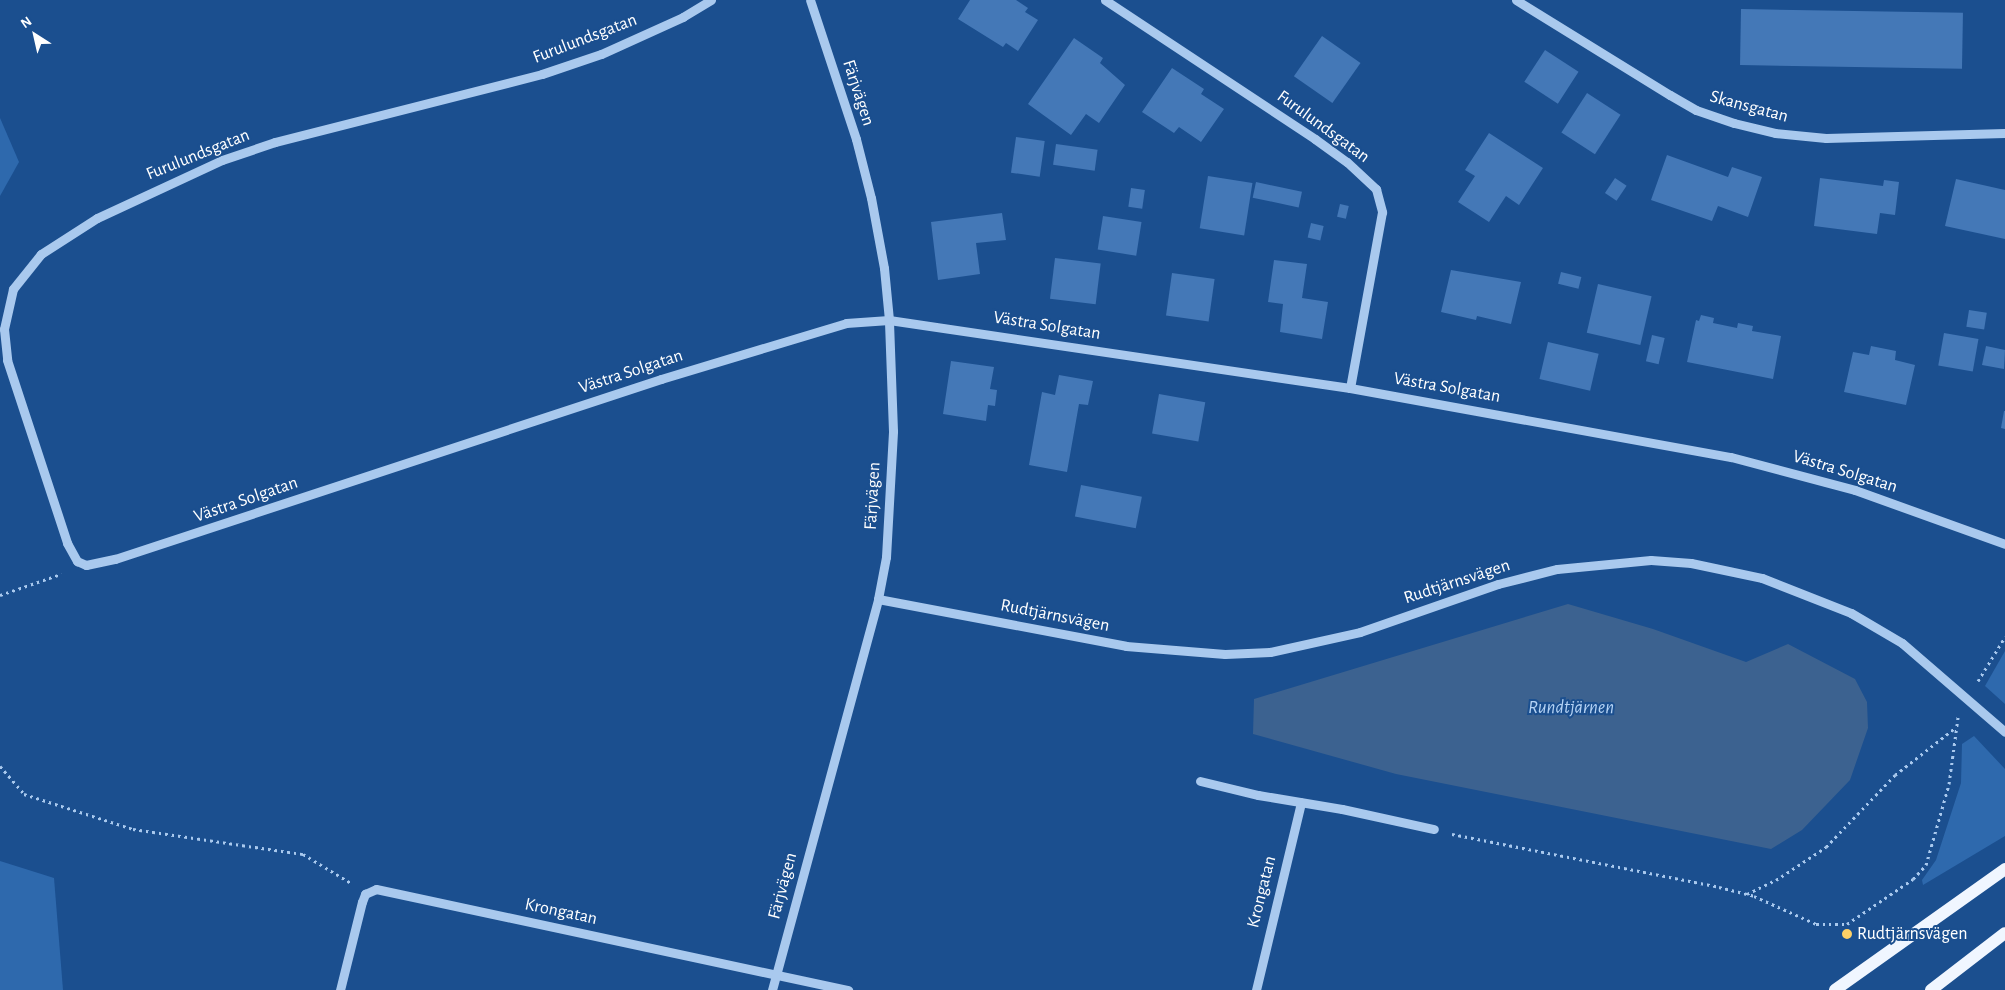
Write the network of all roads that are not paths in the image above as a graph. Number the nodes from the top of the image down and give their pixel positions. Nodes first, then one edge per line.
1 (711, 0) edge
2 (810, 0) edge
3 (1105, 0) edge
4 (1516, 0) edge
5 (2005, 133) edge
6 (889, 320) junction
7 (1350, 388) junction
8 (2005, 544) edge
9 (99, 563) joint
10 (878, 599) junction
11 (2005, 732) edge
12 (1200, 781) dead end
13 (1301, 802) junction
14 (1434, 829) road end
15 (2005, 868) edge
16 (2005, 933) edge
17 (776, 975) junction
18 (340, 990) edge
19 (772, 990) edge
20 (848, 990) edge
21 (1256, 990) edge
22 (1835, 990) edge
23 (1931, 990) edge

1 - 9 street, Furulundsgatan
2 - 6 street, Färjvägen
3 - 7 street, Furulundsgatan
4 - 5 street, Skansgatan
6 - 7 street, Västra Solgatan
6 - 9 street, Västra Solgatan
6 - 10 street, Färjvägen
7 - 8 street, Västra Solgatan
10 - 11 street, Rudtjärnsvägen
10 - 17 street, Färjvägen
12 - 13 street
13 - 14 street
13 - 21 street, Krongatan
15 - 22 main road
16 - 23 main road
17 - 18 street, Krongatan
17 - 19 street, Färjvägen
17 - 20 street, Krongatan

